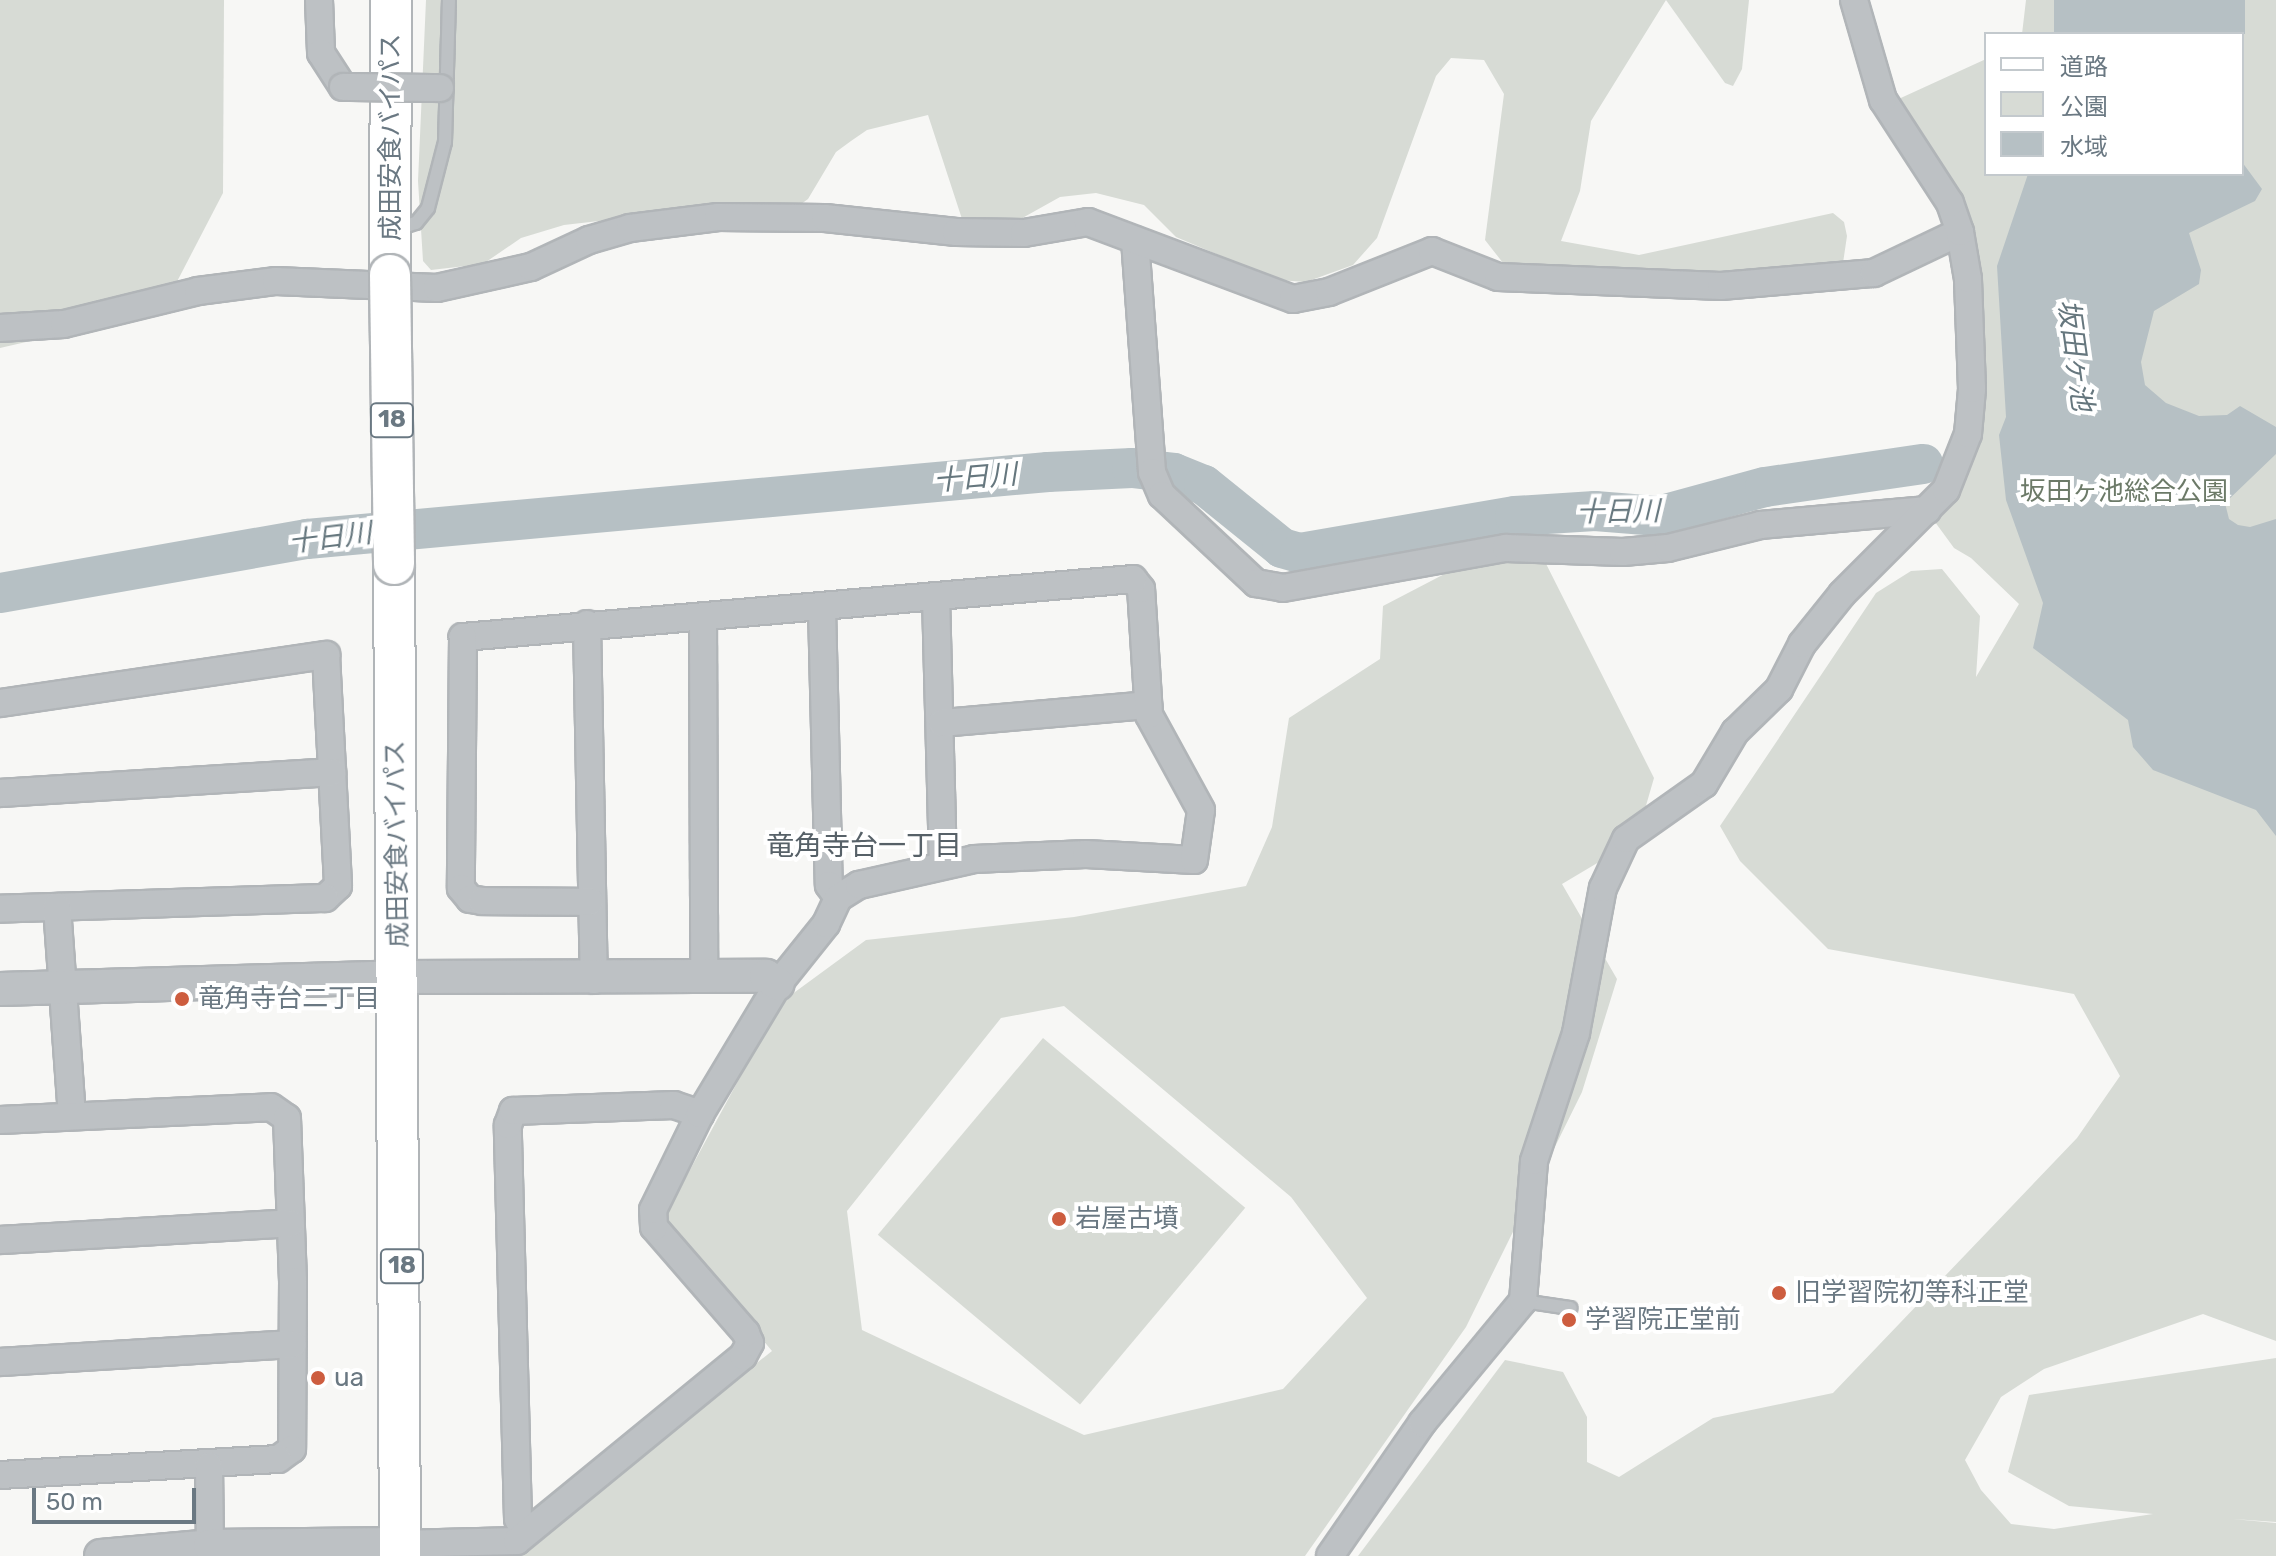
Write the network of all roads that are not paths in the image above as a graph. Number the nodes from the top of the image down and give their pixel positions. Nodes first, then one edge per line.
1 (319, 0) edge
2 (391, 0) edge
3 (449, 0) edge
4 (1854, 0) edge
5 (444, 83) junction
6 (391, 231) junction
7 (1960, 232) junction
8 (1135, 240) junction
9 (0, 328) edge
10 (1927, 510) junction
11 (936, 597) junction
12 (822, 608) junction
13 (703, 618) junction
14 (587, 624) junction
15 (0, 703) edge
16 (1148, 705) junction
17 (942, 723) junction
18 (332, 772) junction
19 (0, 793) edge
20 (943, 864) junction
21 (838, 898) junction
22 (590, 902) junction
23 (57, 907) junction
24 (0, 909) edge
25 (398, 977) junction
26 (704, 978) junction
27 (594, 980) junction
28 (778, 984) junction
29 (66, 986) junction
30 (0, 989) edge
31 (700, 1114) junction
32 (72, 1115) junction
33 (0, 1120) edge
34 (291, 1223) junction
35 (0, 1240) edge
36 (1523, 1301) junction
37 (1570, 1308) dead end
38 (292, 1344) junction
39 (0, 1362) edge
40 (209, 1466) junction
41 (0, 1475) edge
42 (526, 1532) junction
43 (210, 1546) junction
44 (400, 1550) edge
45 (101, 1556) edge
46 (1330, 1556) edge

1 - 5 street, bridge
2 - 6 main road, 成田安食バイパス / 18
3 - 5 lane
4 - 7 street
5 - 6 lane
6 - 25 main road, 成田安食バイパス / 18, bridge
7 - 8 street
7 - 10 street
8 - 9 street
8 - 10 street
10 - 36 street
11 - 12 street
11 - 16 street
11 - 17 street
12 - 13 street
12 - 21 street
13 - 14 street
13 - 26 street
14 - 22 street
14 - 22 street
15 - 18 street
16 - 17 street
16 - 20 street
17 - 20 street
18 - 19 street
18 - 23 street
20 - 21 street
21 - 28 street
22 - 27 street
23 - 24 street
23 - 29 street
25 - 27 street
25 - 29 street
25 - 44 main road, 成田安食バイパス / 18
26 - 27 street
26 - 28 street
28 - 31 street
29 - 30 street
29 - 32 street
31 - 42 street
31 - 42 street
32 - 33 street
32 - 34 street
34 - 35 street
34 - 38 street
36 - 37 lane
36 - 46 street
38 - 39 street
38 - 40 street
40 - 41 street
40 - 43 street
42 - 44 street
43 - 44 street
43 - 45 street

